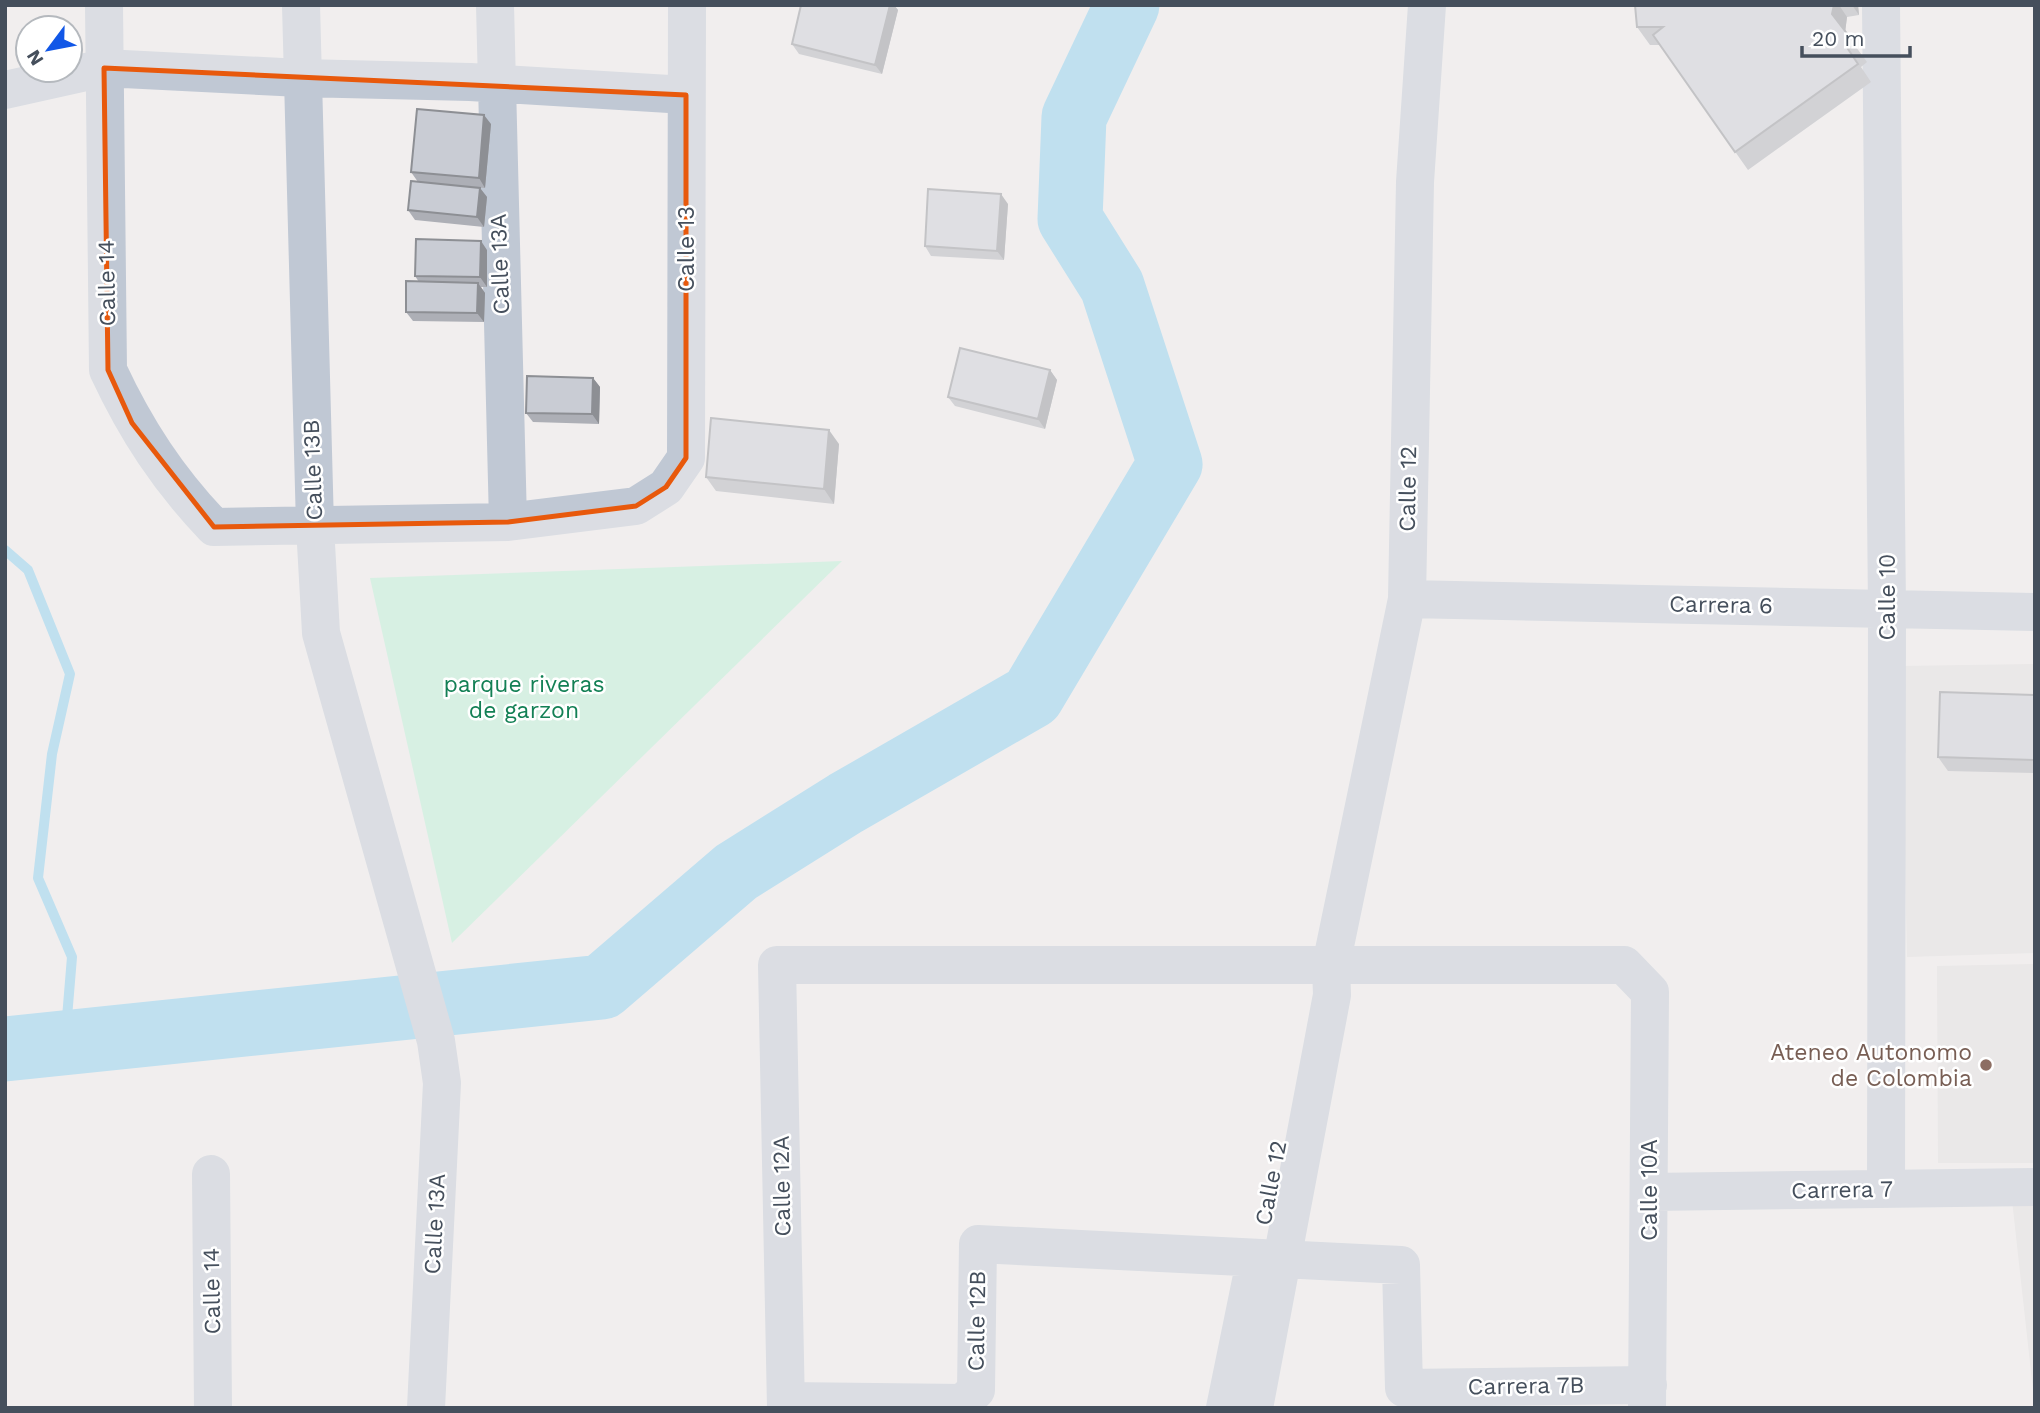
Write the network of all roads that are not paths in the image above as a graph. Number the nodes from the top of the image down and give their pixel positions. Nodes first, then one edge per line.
1 (104, 5) edge
2 (300, 5) edge
3 (495, 5) edge
4 (687, 5) edge
5 (1427, 5) edge
6 (1881, 5) edge
7 (104, 68) junction
8 (301, 78) junction
9 (495, 85) junction
10 (5, 90) edge
11 (686, 95) junction
12 (508, 522) junction
13 (315, 526) junction
14 (1407, 599) junction
15 (1887, 609) junction
16 (2035, 611) edge
17 (1331, 965) junction
18 (436, 1041) joint
19 (211, 1174) dead end
20 (2035, 1187) edge
21 (1886, 1189) junction
22 (1649, 1192) junction
23 (1269, 1258) junction
24 (1647, 1396) edge
25 (786, 1404) edge
26 (213, 1408) edge
27 (426, 1408) edge
28 (1225, 1408) edge
29 (1254, 1408) edge

1 - 7 street, Calle 14
2 - 8 street, Calle 13B
3 - 9 street, Calle 13A
4 - 11 street, Calle 13
5 - 14 street, Calle 12
6 - 15 street, Calle 10
7 - 8 street
7 - 10 street
7 - 13 street, Calle 14
8 - 9 street
8 - 13 street, Calle 13B
9 - 11 street
9 - 12 street, Calle 13A
11 - 12 street, Calle 13
12 - 13 street
13 - 18 street, Calle 13B
14 - 15 street, Carrera 6
14 - 17 street, Calle 12
15 - 16 street, Carrera 6
15 - 21 street, Calle 10
17 - 22 street, Calle 10A
17 - 23 street, Calle 12
17 - 25 street, Calle 12A
18 - 27 street, Calle 13A
19 - 26 street, Calle 14
20 - 21 street, Carrera 7
21 - 22 street, Carrera 7
22 - 24 street, Calle 10A
23 - 24 street, Carrera 7B
23 - 25 street, Calle 12B
23 - 28 street, Calle 12
23 - 29 street, Calle 12

